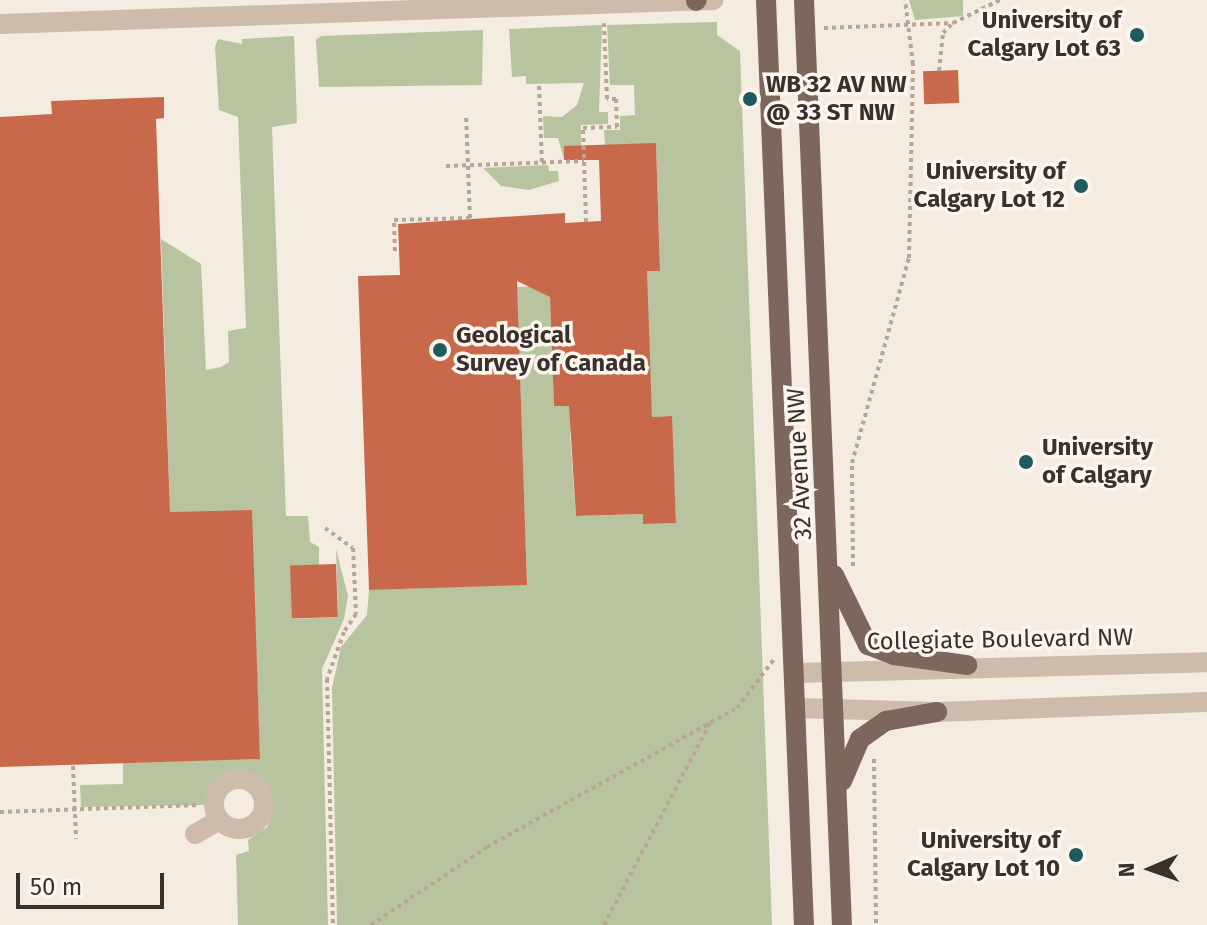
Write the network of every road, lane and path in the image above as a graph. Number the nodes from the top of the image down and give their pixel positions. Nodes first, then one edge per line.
1 (696, 0) edge
2 (714, 0) edge
3 (766, 0) edge
4 (804, 0) edge
5 (905, 0) edge
6 (1000, 0) edge
7 (219, 8) edge
8 (911, 22) junction
9 (604, 23) dead end
10 (953, 23) junction
11 (0, 24) edge
12 (817, 28) dead end
13 (939, 71) dead end
14 (539, 86) dead end
15 (466, 114) dead end
16 (584, 161) junction
17 (542, 163) junction
18 (468, 165) junction
19 (446, 166) dead end
20 (586, 222) dead end
21 (395, 251) dead end
22 (325, 528) dead end
23 (831, 567) junction
24 (853, 571) dead end
25 (777, 656) dead end
26 (1207, 662) edge
27 (967, 665) junction
28 (835, 672) junction
29 (795, 673) junction
30 (1207, 702) edge
31 (835, 707) junction
32 (796, 708) junction
33 (937, 712) junction
34 (711, 721) junction
35 (871, 749) dead end
36 (73, 766) dead end
37 (838, 792) junction
38 (200, 805) dead end
39 (74, 809) junction
40 (0, 812) edge
41 (219, 820) dead end
42 (195, 834) dead end
43 (76, 839) dead end
44 (333, 925) edge
45 (371, 925) edge
46 (604, 925) edge
47 (804, 925) edge
48 (842, 925) edge
49 (876, 925) edge

1 - 2 street
1 - 7 street
3 - 29 main road, 32 Avenue NW
4 - 23 main road, 32 Avenue NW
5 - 8 path
6 - 10 path
7 - 11 street
8 - 10 path
8 - 12 path
8 - 24 path
9 - 16 path
10 - 13 path
14 - 17 path
15 - 18 path
16 - 17 path
16 - 20 path
17 - 18 path
18 - 19 path
18 - 21 path
22 - 44 path
23 - 27 main road
23 - 28 main road, 32 Avenue NW
25 - 34 path
26 - 27 street, Collegiate Boulevard NW
27 - 28 street, Collegiate Boulevard NW
28 - 29 street, Collegiate Boulevard NW
28 - 31 main road, 32 Avenue NW
29 - 32 main road, 32 Avenue NW
30 - 33 street
31 - 32 street
31 - 33 street
31 - 37 main road, 32 Avenue NW
32 - 47 main road, 32 Avenue NW
33 - 37 main road
34 - 45 path
34 - 46 path
35 - 49 path
36 - 39 path
37 - 48 main road, 32 Avenue NW
38 - 39 path
39 - 40 path
39 - 43 path
41 - 42 street

